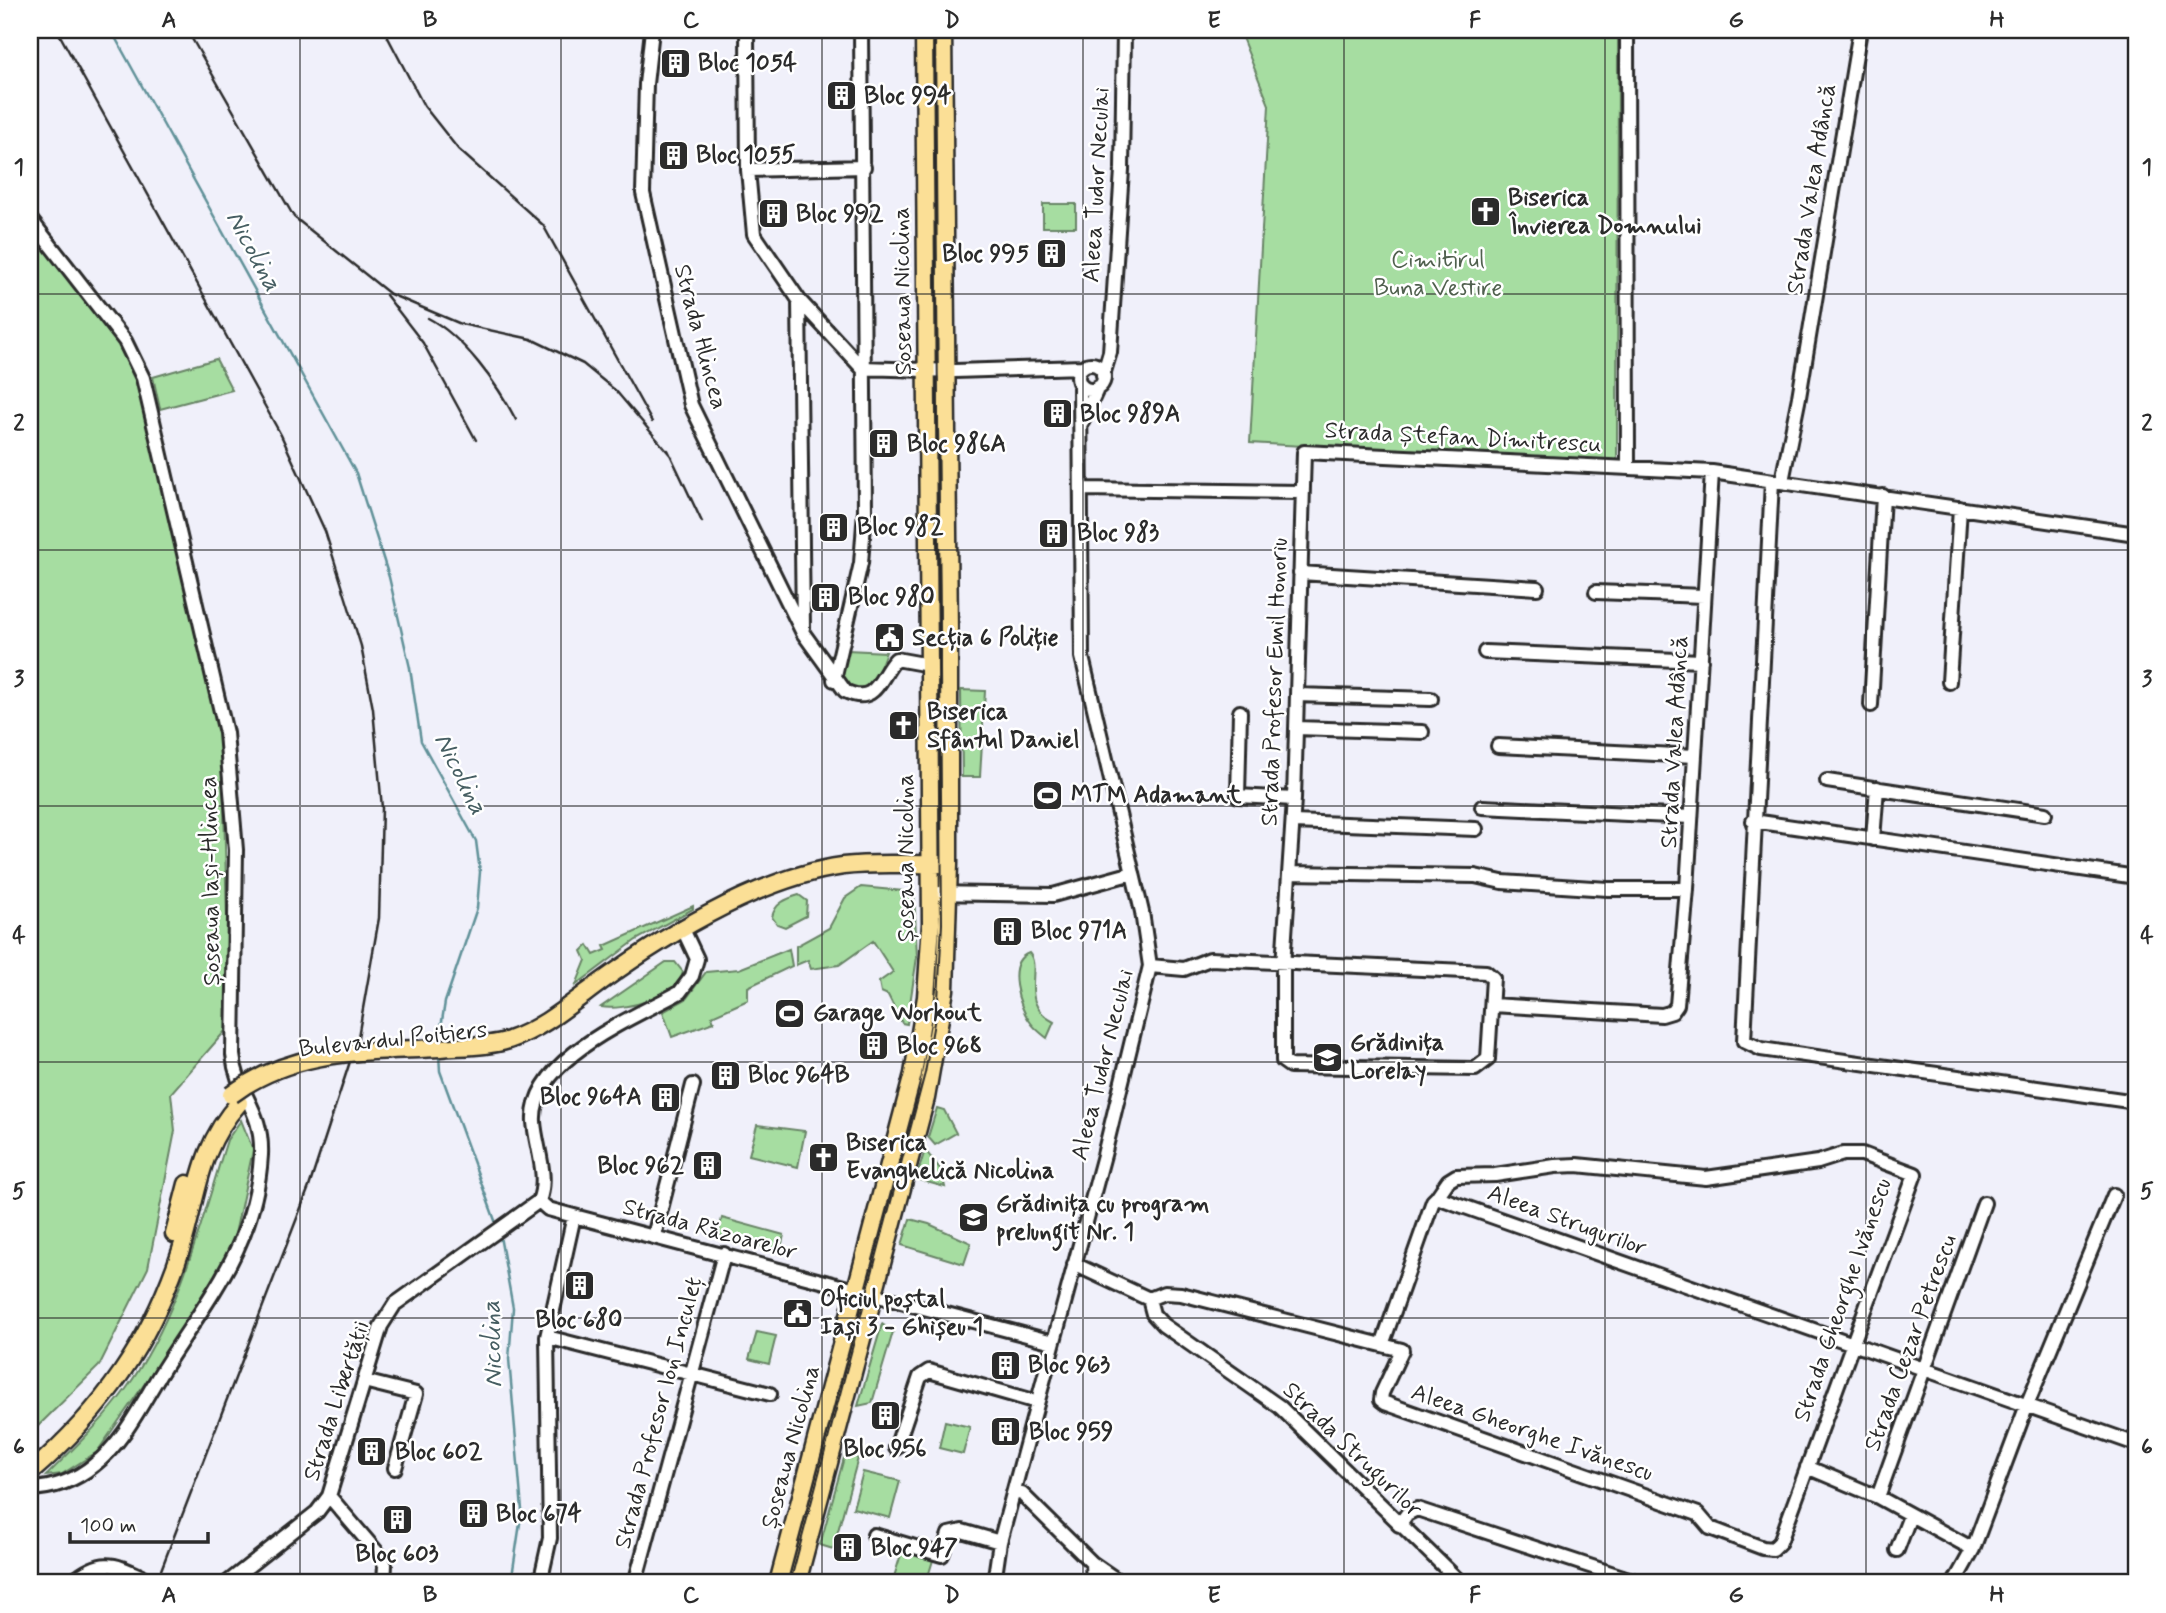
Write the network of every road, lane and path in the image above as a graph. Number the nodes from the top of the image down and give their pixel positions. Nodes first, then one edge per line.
1 (652, 30) edge
2 (747, 30) edge
3 (861, 30) edge
4 (924, 30) edge
5 (943, 30) edge
6 (1124, 30) edge
7 (1627, 30) edge
8 (1860, 30) edge
9 (864, 167) junction
10 (748, 170) junction
11 (30, 219) edge
12 (799, 300) junction
13 (1109, 342) junction
14 (862, 368) junction
15 (927, 369) junction
16 (945, 371) junction
17 (1083, 373) junction
18 (1101, 381) junction
19 (1081, 425) junction
20 (1628, 467) junction
21 (1712, 472) junction
22 (1777, 481) junction
23 (1081, 489) junction
24 (1302, 492) junction
25 (1883, 496) junction
26 (1960, 508) junction
27 (2136, 534) edge
28 (1300, 573) junction
29 (1537, 588) dead end
30 (1596, 592) dead end
31 (1704, 596) junction
32 (803, 633) junction
33 (1485, 652) dead end
34 (1701, 661) junction
35 (929, 665) junction
36 (834, 680) junction
37 (1949, 682) dead end
38 (1297, 695) junction
39 (1431, 699) dead end
40 (1871, 705) dead end
41 (1240, 712) dead end
42 (1296, 728) junction
43 (1422, 732) dead end
44 (1498, 746) dead end
45 (1695, 756) junction
46 (1827, 781) dead end
47 (1877, 788) junction
48 (1294, 799) junction
49 (1482, 807) dead end
50 (2045, 814) dead end
51 (1691, 817) junction
52 (1753, 821) junction
53 (1293, 822) junction
54 (1476, 829) dead end
55 (1873, 839) junction
56 (930, 869) junction
57 (949, 869) junction
58 (1133, 873) junction
59 (1289, 873) junction
60 (2136, 877) edge
61 (1688, 889) junction
62 (948, 892) junction
63 (930, 893) junction
64 (684, 932) junction
65 (1283, 965) junction
66 (1150, 966) junction
67 (1492, 1005) junction
68 (693, 1085) dead end
69 (235, 1099) junction
70 (2136, 1102) edge
71 (2114, 1195) dead end
72 (1437, 1197) junction
73 (539, 1201) junction
74 (1984, 1203) dead end
75 (574, 1216) junction
76 (654, 1236) junction
77 (724, 1254) junction
78 (1074, 1264) junction
79 (856, 1290) junction
80 (874, 1294) junction
81 (1149, 1299) junction
82 (547, 1337) junction
83 (1053, 1342) junction
84 (1852, 1344) junction
85 (1382, 1345) junction
86 (1925, 1369) junction
87 (693, 1372) junction
88 (364, 1381) junction
89 (770, 1394) dead end
90 (1037, 1402) junction
91 (2027, 1405) junction
92 (2136, 1444) edge
93 (896, 1448) dead end
94 (30, 1459) edge
95 (1807, 1467) junction
96 (395, 1468) dead end
97 (30, 1472) edge
98 (30, 1489) edge
99 (1014, 1492) junction
100 (329, 1496) junction
101 (1878, 1497) junction
102 (1910, 1516) junction
103 (1399, 1525) junction
104 (1716, 1530) joint
105 (874, 1535) dead end
106 (1000, 1542) junction
107 (1973, 1549) junction
108 (1896, 1550) dead end
109 (1093, 1563) junction
110 (71, 1583) edge
111 (156, 1583) edge
112 (227, 1583) edge
113 (384, 1583) edge
114 (541, 1583) edge
115 (635, 1583) edge
116 (778, 1583) edge
117 (797, 1583) edge
118 (994, 1583) edge
119 (1093, 1583) edge
120 (1121, 1583) edge
121 (1461, 1583) edge
122 (1640, 1583) edge
123 (1954, 1583) edge

1 - 32 street, Strada Hlincea
2 - 10 street
3 - 9 street
4 - 15 main road, Șoseaua Nicolina
5 - 16 main road, Șoseaua Nicolina
6 - 13 street, Aleea Tudor Neculai
7 - 20 street
8 - 22 street, Strada Valea Adâncă
9 - 10 street
9 - 14 street
10 - 12 street
11 - 98 street, Șoseaua Iași-Hlincea
12 - 14 street
12 - 32 street
13 - 17 street
13 - 18 street, Aleea Tudor Neculai
14 - 15 street
14 - 36 street
15 - 16 street
15 - 35 main road, Șoseaua Nicolina
16 - 17 street
16 - 57 main road, Șoseaua Nicolina
17 - 18 street
17 - 18 street
17 - 19 street, Aleea Tudor Neculai
18 - 19 street, Aleea Tudor Neculai
19 - 23 street, Aleea Tudor Neculai
20 - 21 street, Strada Ștefan Dimitrescu
20 - 24 street, Strada Ștefan Dimitrescu
21 - 22 street, Strada Ștefan Dimitrescu
21 - 31 street, Strada Valea Adâncă
22 - 25 street, Strada Ștefan Dimitrescu
22 - 52 street, Strada Valea Adâncă
23 - 24 street
23 - 58 street, Aleea Tudor Neculai
24 - 28 street, Strada Profesor Emil Honoriu
25 - 26 street, Strada Ștefan Dimitrescu
25 - 40 street
26 - 27 street, Strada Ștefan Dimitrescu
26 - 37 street
28 - 29 street
28 - 38 street, Strada Profesor Emil Honoriu
30 - 31 street
31 - 34 street, Strada Valea Adâncă
32 - 36 street, Strada Hlincea
33 - 34 street
34 - 45 street, Strada Valea Adâncă
35 - 36 street
35 - 56 main road, Șoseaua Nicolina
38 - 39 street
38 - 42 street, Strada Profesor Emil Honoriu
41 - 48 street
42 - 43 street
42 - 48 street, Strada Profesor Emil Honoriu
44 - 45 street
45 - 51 street, Strada Valea Adâncă
46 - 47 street
47 - 50 street
47 - 55 street
48 - 53 street, Strada Profesor Emil Honoriu
49 - 51 street
51 - 61 street, Strada Valea Adâncă
52 - 55 street
52 - 70 street, Strada Valea Adâncă
53 - 54 street
53 - 59 street, Strada Profesor Emil Honoriu
55 - 60 street
56 - 57 main road, Bulevardul Poitiers
56 - 63 main road, Șoseaua Nicolina
56 - 64 main road, Bulevardul Poitiers
57 - 62 main road, Șoseaua Nicolina
58 - 62 street
58 - 66 street, Aleea Tudor Neculai
59 - 61 street
59 - 65 street, Strada Profesor Emil Honoriu
61 - 67 street, Strada Valea Adâncă
62 - 63 street
62 - 80 main road, Șoseaua Nicolina
63 - 79 main road, Șoseaua Nicolina
64 - 69 main road, Bulevardul Poitiers, bridge
64 - 73 street
65 - 66 street
65 - 67 street
65 - 67 street, Strada Profesor Emil Honoriu
66 - 78 street, Aleea Tudor Neculai
68 - 76 street
69 - 94 main road, Bulevardul Poitiers
69 - 97 main road, Bulevardul Poitiers
71 - 91 street
72 - 84 street, Aleea Strugurilor
72 - 84 street, Strada Gheorghe Ivănescu
72 - 85 street
73 - 75 street, Strada Răzoarelor
73 - 88 street, Strada Libertății
74 - 86 street, Strada Cezar Petrescu
75 - 76 street, Strada Răzoarelor
75 - 82 street
76 - 77 street, Strada Răzoarelor
77 - 79 street, Strada Răzoarelor
77 - 87 street, Strada Profesor Ion Inculeț
78 - 81 street
78 - 83 street, Aleea Tudor Neculai
79 - 80 street, Strada Răzoarelor
79 - 116 main road, Șoseaua Nicolina
80 - 83 street, Strada Răzoarelor
80 - 117 main road, Șoseaua Nicolina
81 - 85 street
81 - 103 street, Strada Strugurilor
82 - 87 street
82 - 114 street
83 - 90 street, Aleea Tudor Neculai
84 - 86 street, Aleea Strugurilor
84 - 95 street, Strada Gheorghe Ivănescu
85 - 104 street, Aleea Gheorghe Ivănescu
86 - 91 street, Aleea Strugurilor
86 - 101 street, Strada Cezar Petrescu
87 - 89 street
87 - 115 street, Strada Profesor Ion Inculeț
88 - 96 street
88 - 100 street, Strada Libertății
90 - 93 street
90 - 99 street, Aleea Tudor Neculai
91 - 92 street, Aleea Strugurilor
91 - 107 street
95 - 101 street
95 - 104 street, Strada Gheorghe Ivănescu
99 - 106 street, Aleea Tudor Neculai
99 - 109 street
100 - 112 street, Strada Libertății
100 - 113 street
101 - 102 street
102 - 107 street
102 - 108 street
103 - 121 street, Strada Strugurilor
103 - 122 street
105 - 106 street
106 - 118 street, Aleea Tudor Neculai
107 - 123 street
109 - 119 street
109 - 120 street
110 - 111 street

